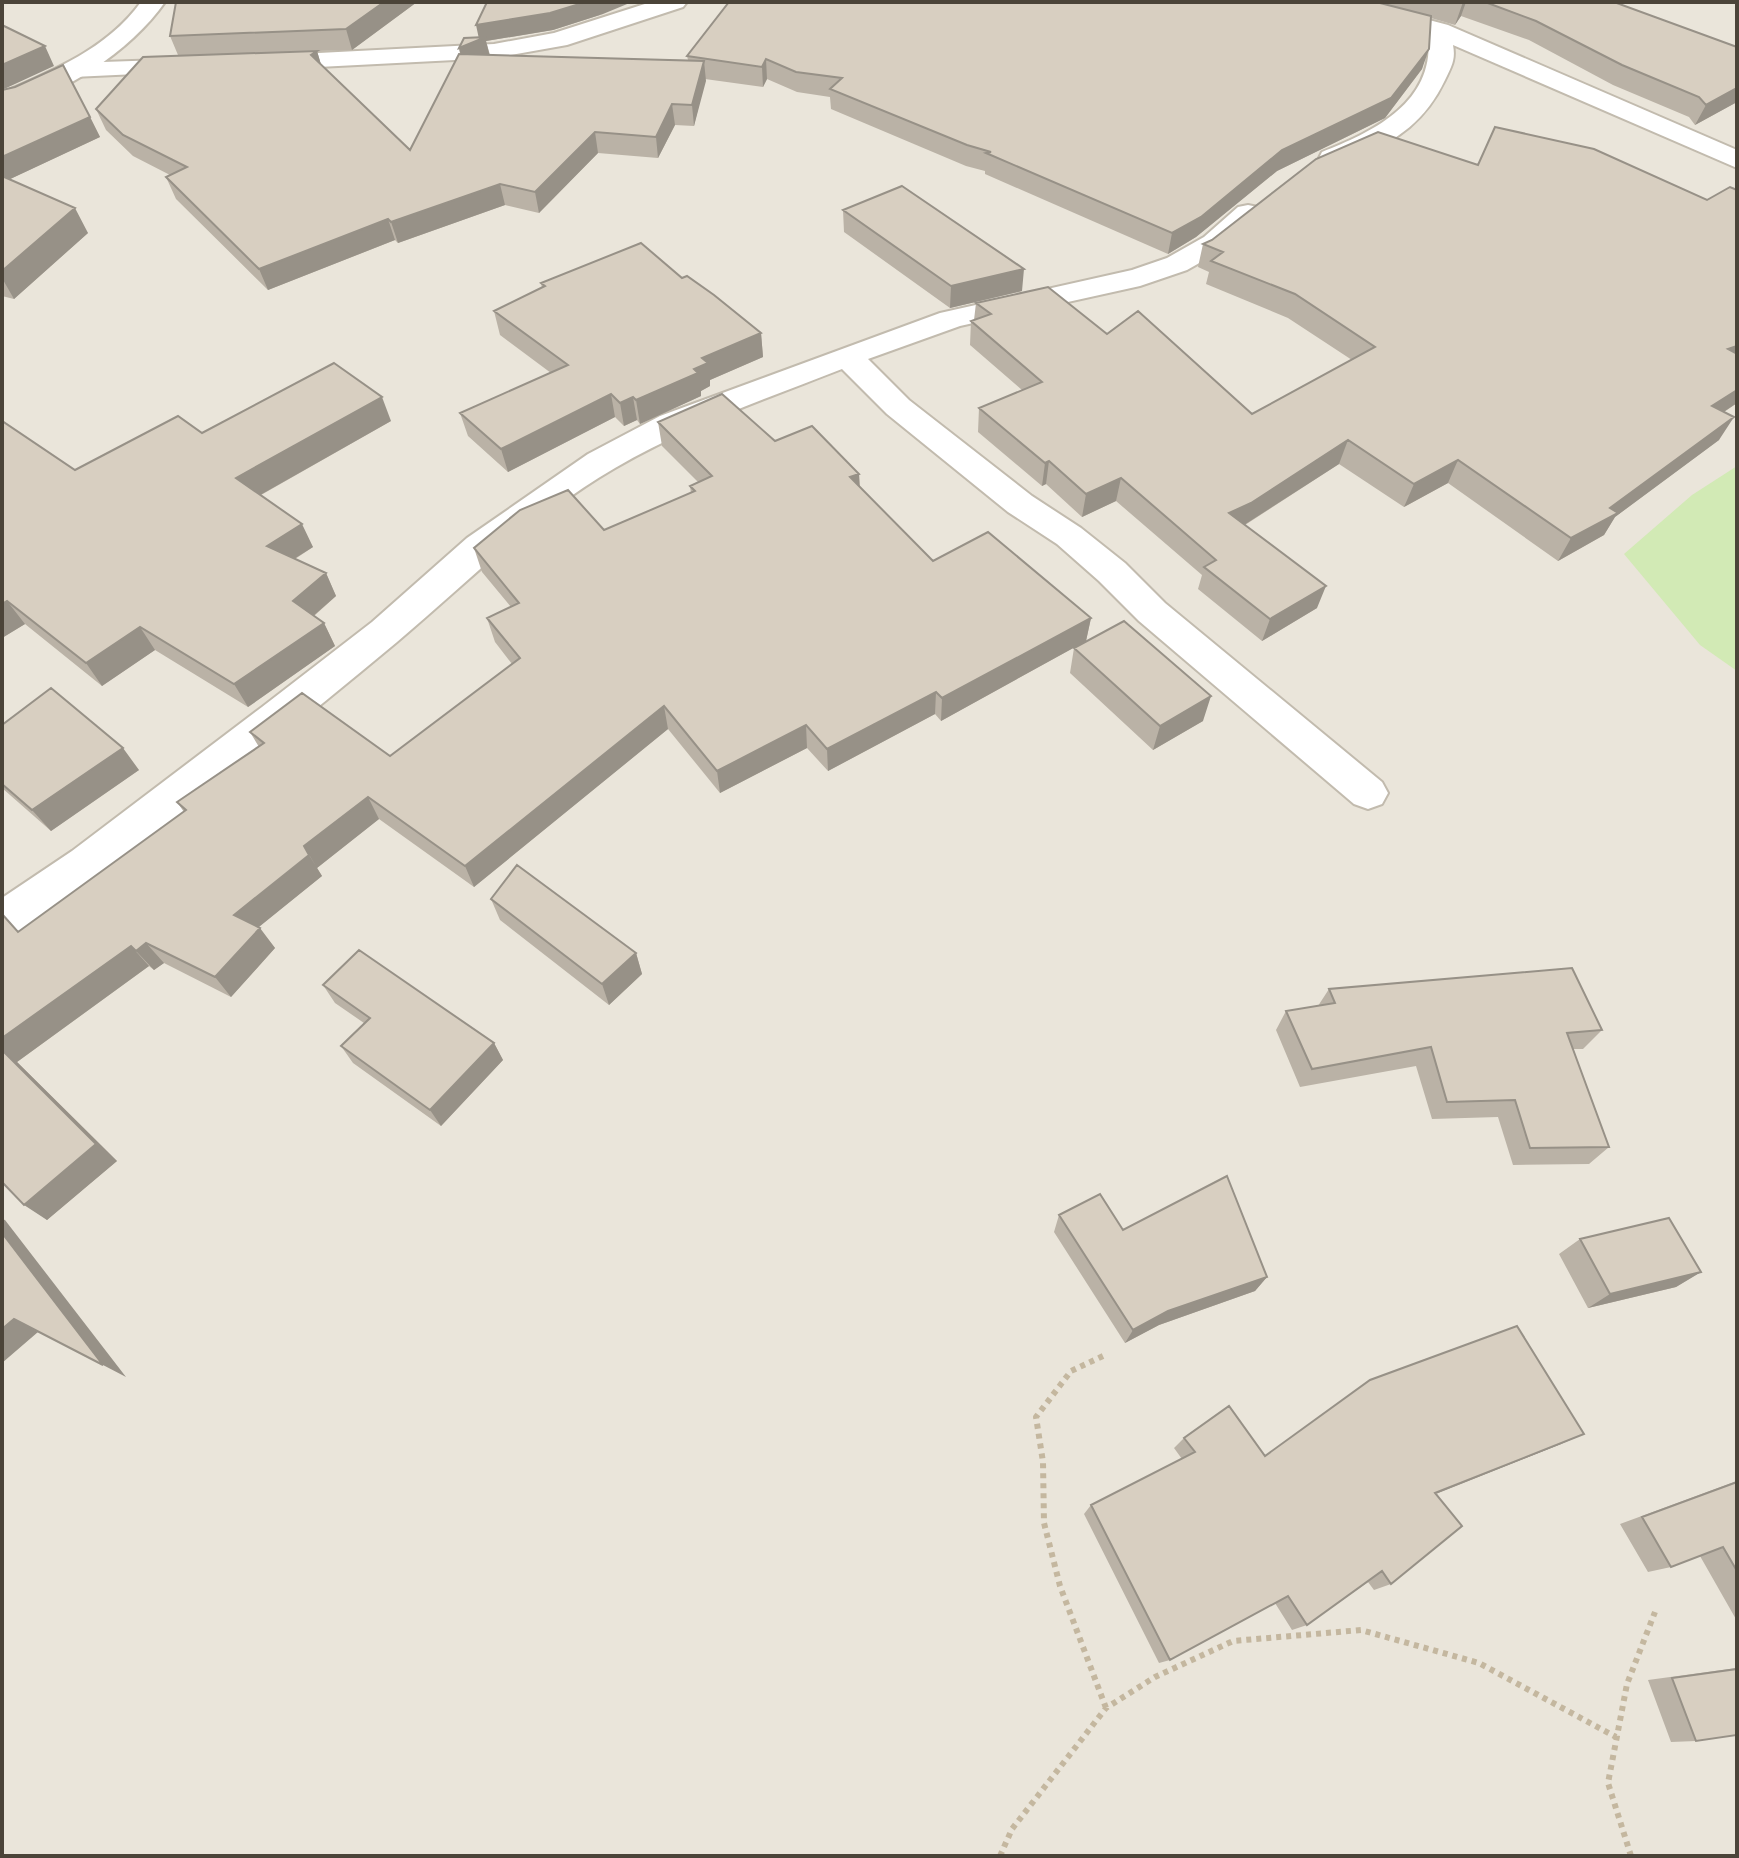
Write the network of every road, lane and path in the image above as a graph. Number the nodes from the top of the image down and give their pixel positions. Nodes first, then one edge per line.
1 (153, 2) edge
2 (675, 2) edge
3 (1334, 2) edge
4 (1439, 30) junction
5 (73, 70) junction
6 (2, 103) edge
7 (1737, 160) edge
8 (847, 356) junction
9 (1368, 793) dead end
10 (2, 921) edge
11 (1103, 1356) dead end
12 (1655, 1612) dead end
13 (1106, 1708) junction
14 (1616, 1737) junction
15 (1000, 1856) edge
16 (1631, 1856) edge

1 - 5 street
2 - 5 street
3 - 4 street
4 - 7 street
4 - 8 street
5 - 6 street
8 - 9 street
8 - 10 street
11 - 13 path
12 - 14 path
13 - 14 path
13 - 15 path
14 - 16 path

